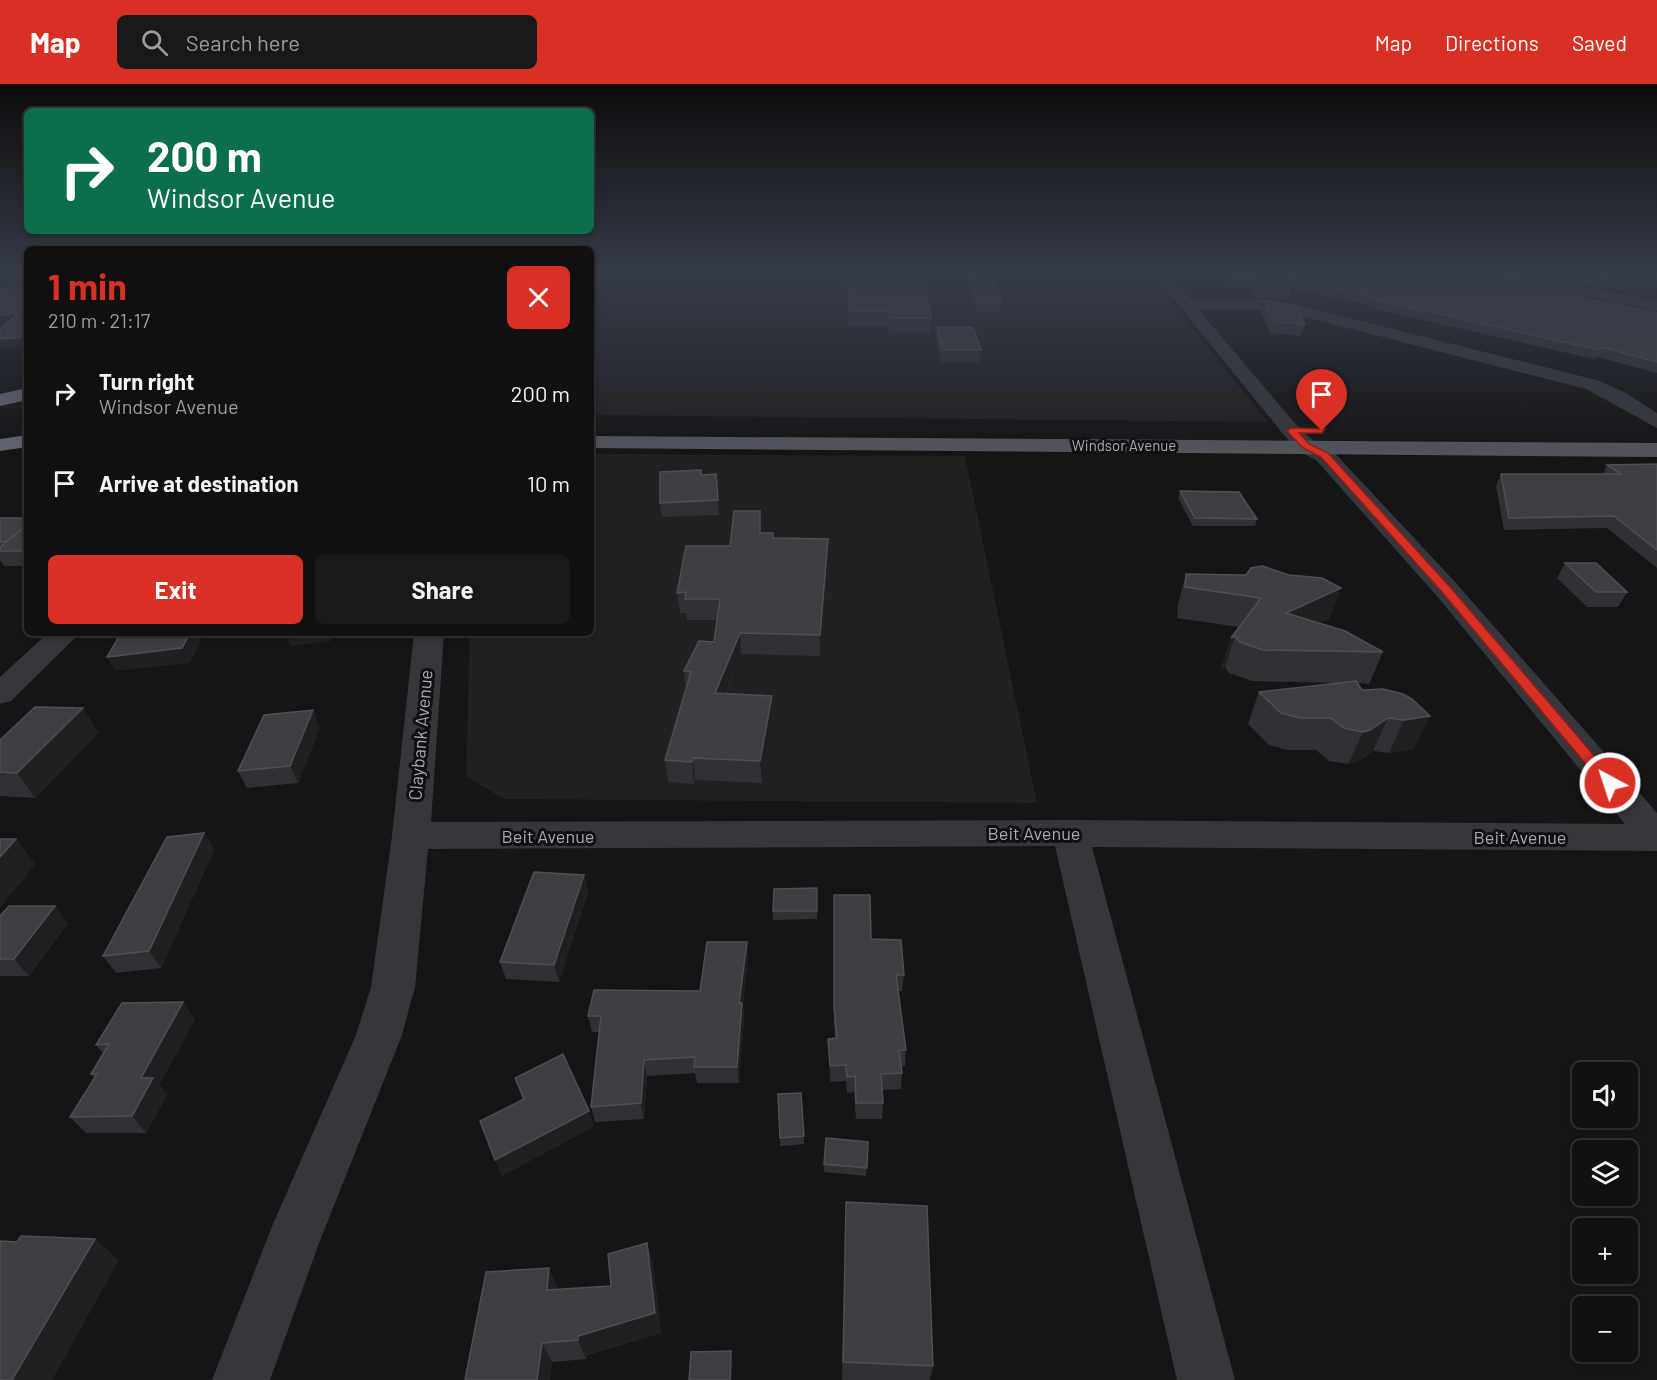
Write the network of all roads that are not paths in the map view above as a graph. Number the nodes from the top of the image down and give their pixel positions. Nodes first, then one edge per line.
1 (1214, 332) edge
2 (1384, 332) edge
3 (24, 395) edge
4 (0, 400) edge
5 (1657, 422) edge
6 (594, 427) edge
7 (1657, 434) edge
8 (24, 441) edge
9 (594, 442) edge
10 (1316, 442) junction
11 (1, 445) edge
12 (1657, 450) edge
13 (61, 636) edge
14 (429, 636) edge
15 (0, 694) edge
16 (1070, 833) junction
17 (411, 836) junction
18 (1657, 838) edge
19 (241, 1380) edge
20 (1206, 1380) edge

1 - 10 street
2 - 5 street
3 - 4 highway
6 - 10 main road, Windsor Avenue
7 - 10 main road, Windsor Avenue
8 - 11 highway
9 - 10 main road, Windsor Avenue
10 - 12 main road, Windsor Avenue
10 - 18 street
13 - 15 street
14 - 17 street, Claybank Avenue
16 - 17 street, Beit Avenue
16 - 18 street, Beit Avenue
16 - 20 street
17 - 19 street, Claybank Avenue

